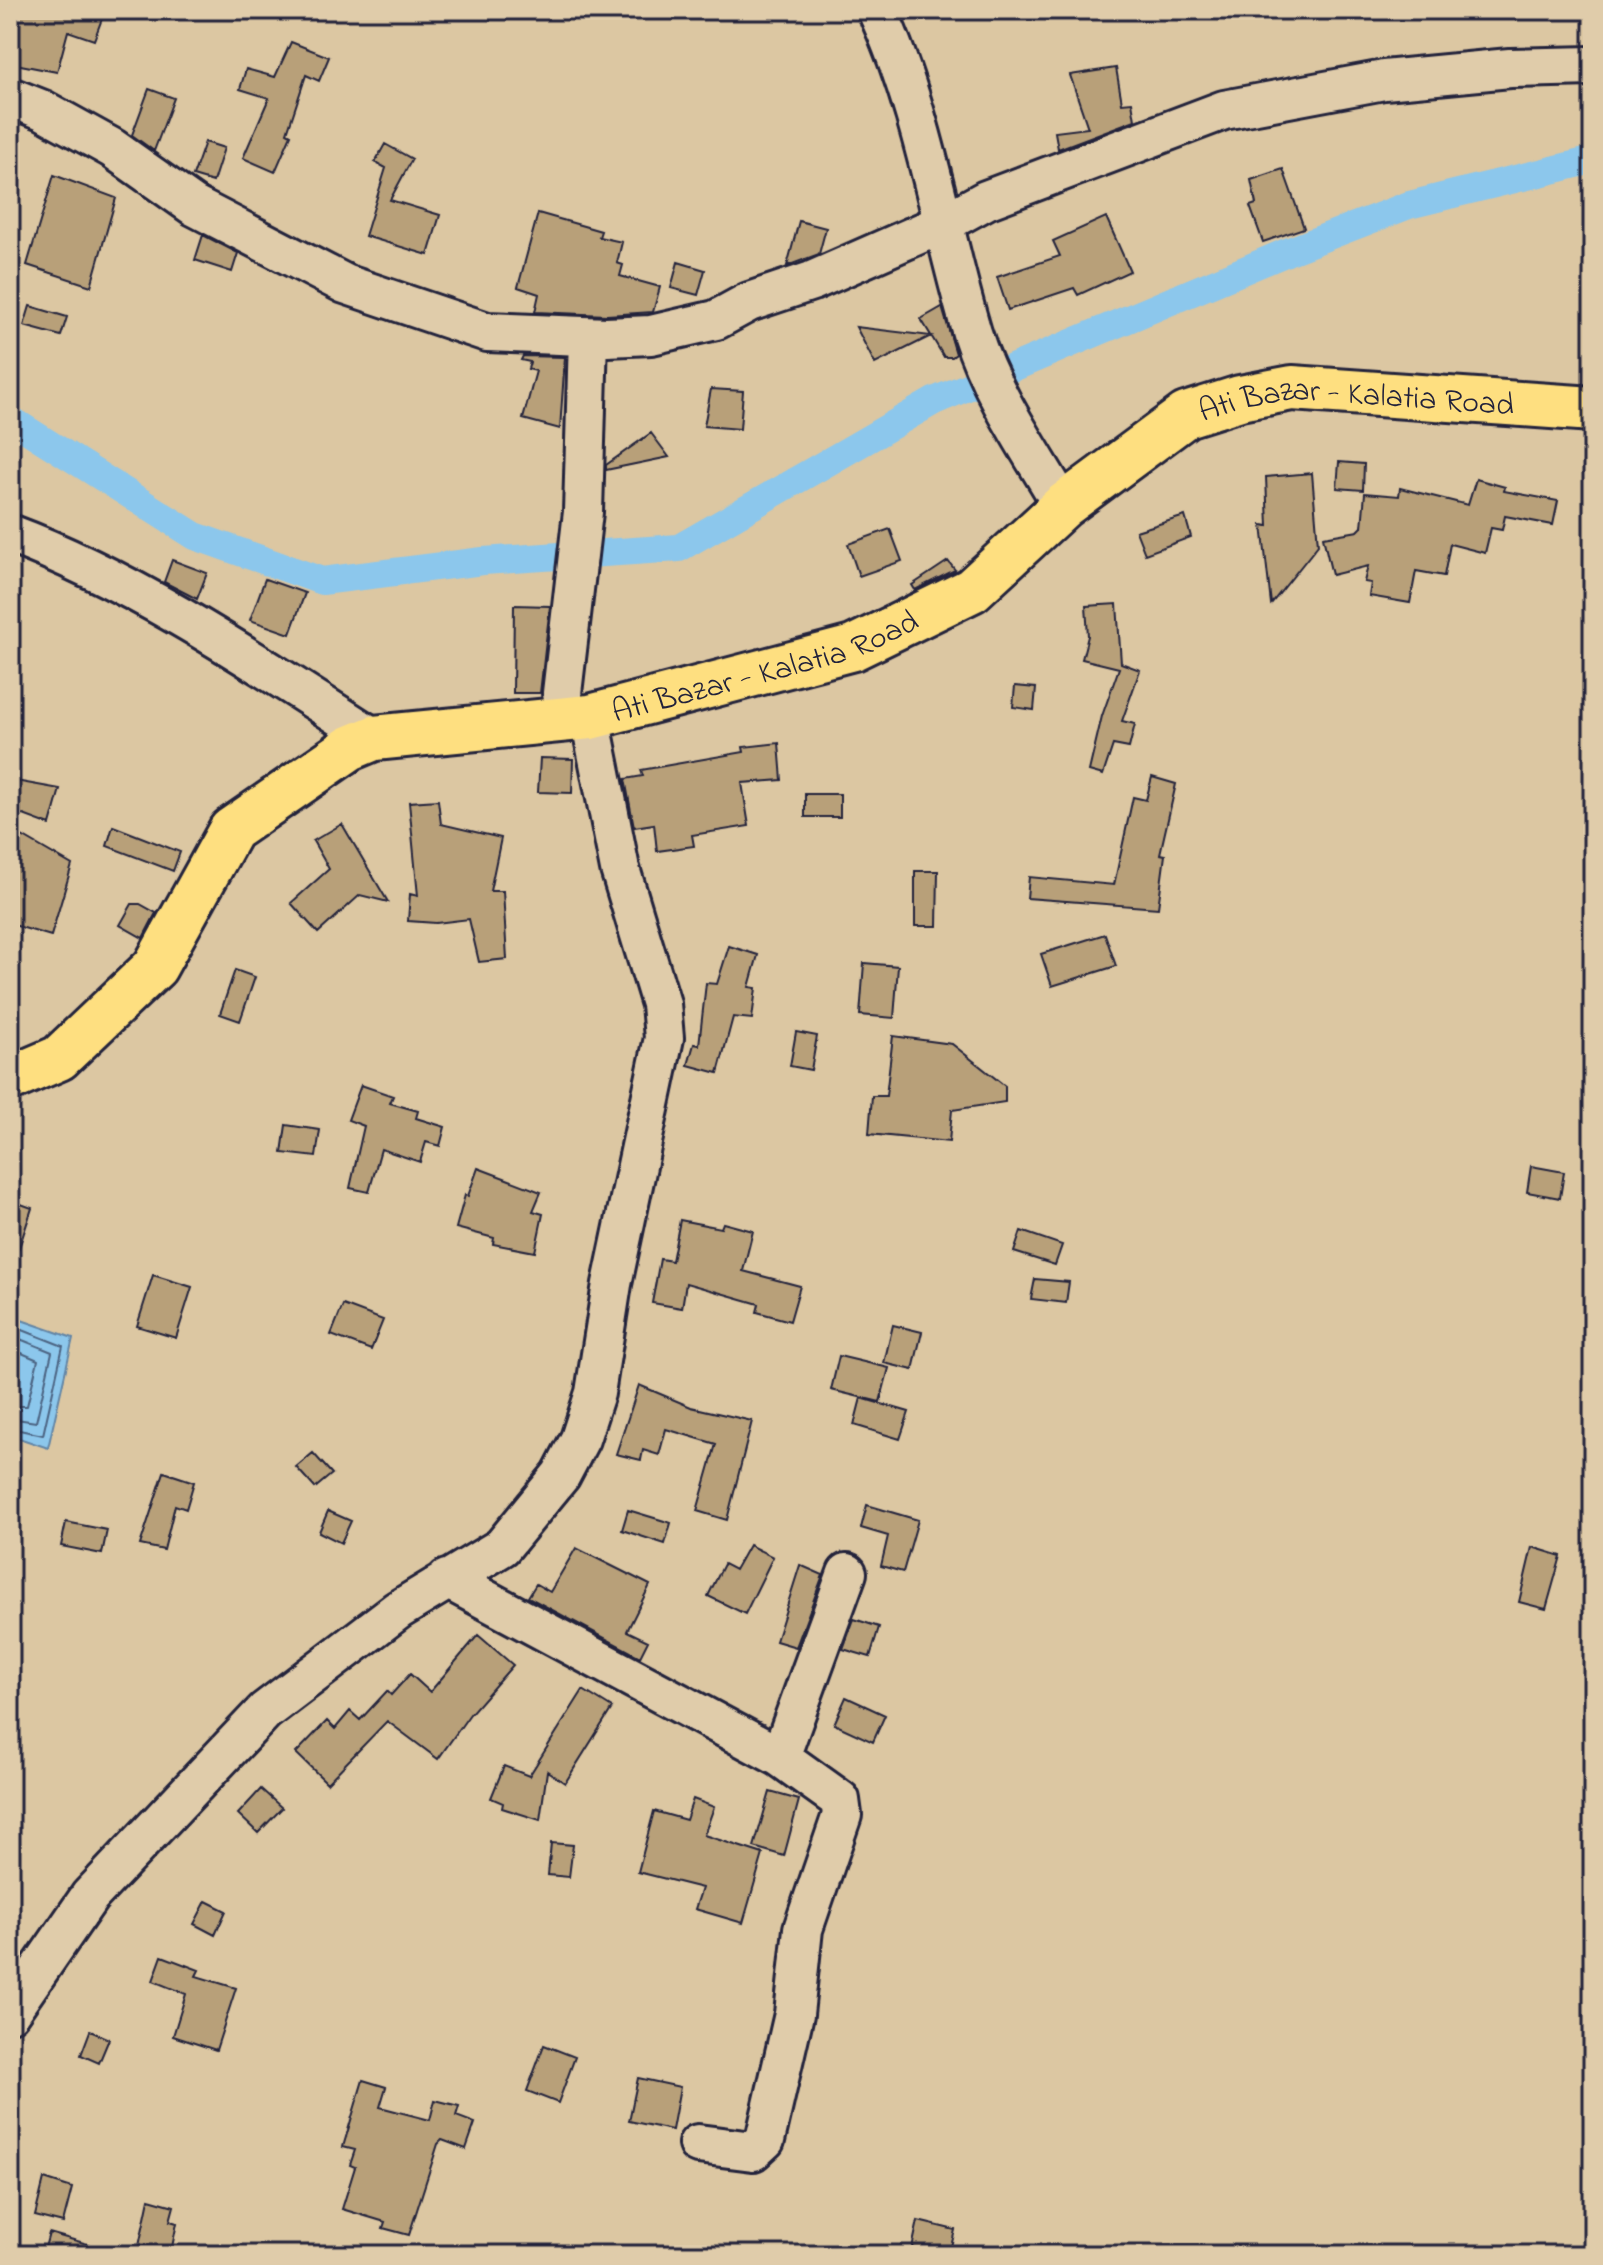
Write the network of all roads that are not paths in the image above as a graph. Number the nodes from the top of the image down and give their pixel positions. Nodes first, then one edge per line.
1 (877, 10) edge
2 (1593, 66) edge
3 (10, 97) edge
4 (944, 223) junction
5 (588, 337) junction
6 (1593, 409) edge
7 (1063, 506) junction
8 (10, 534) edge
9 (578, 719) junction
10 (374, 738) junction
11 (10, 1079) edge
12 (847, 1573) dead end
13 (447, 1579) junction
14 (780, 1757) junction
15 (10, 2012) edge
16 (698, 2144) dead end

1 - 4 street
2 - 4 street
3 - 5 street
4 - 5 street
4 - 7 street
5 - 9 street
6 - 7 main road, Ati Bazar - Kalatia Road
7 - 9 main road, Ati Bazar - Kalatia Road
8 - 10 street
9 - 10 main road, Ati Bazar - Kalatia Road
9 - 13 street
10 - 11 main road, Ati Bazar - Kalatia Road
12 - 14 street
13 - 14 street
13 - 15 street
14 - 16 street

